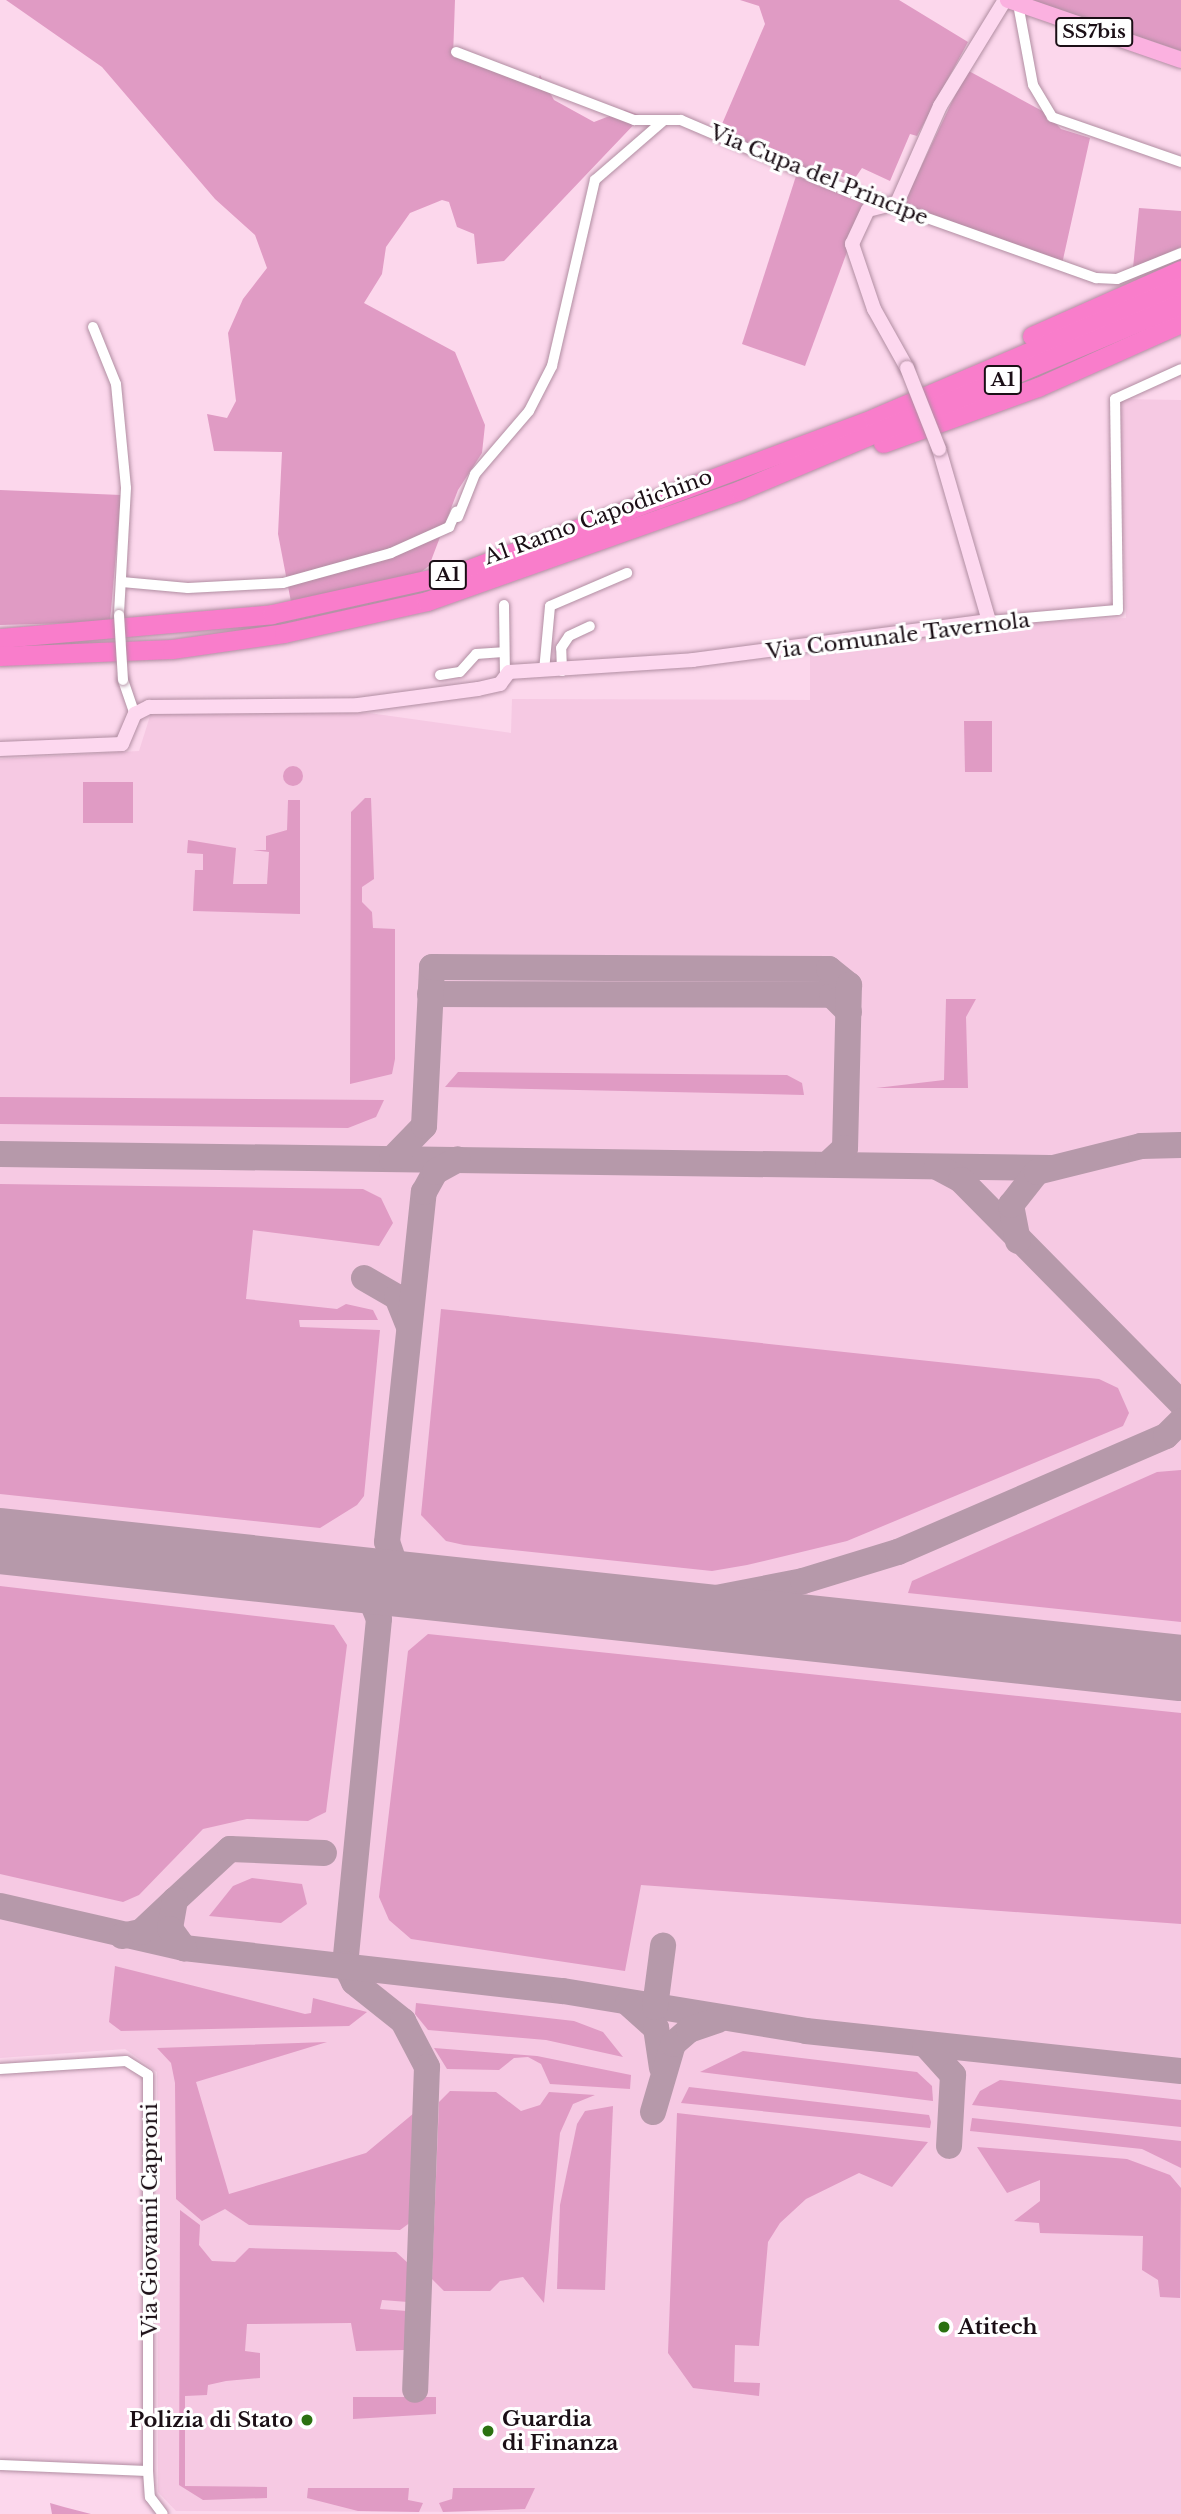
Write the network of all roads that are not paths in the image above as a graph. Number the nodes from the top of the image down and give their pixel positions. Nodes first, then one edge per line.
1 (1010, 2) edge
2 (456, 52) dead end
3 (1181, 60) edge
4 (662, 122) junction
5 (1181, 162) edge
6 (892, 206) junction
7 (1181, 253) edge
8 (1181, 270) edge
9 (1181, 287) edge
10 (1181, 304) edge
11 (1181, 323) edge
12 (93, 327) dead end
13 (1181, 369) edge
14 (874, 418) junction
15 (824, 456) junction
16 (627, 573) dead end
17 (122, 582) junction
18 (504, 605) dead end
19 (989, 621) junction
20 (590, 626) dead end
21 (0, 638) edge
22 (503, 652) junction
23 (0, 656) edge
24 (544, 671) junction
25 (562, 671) junction
26 (440, 675) dead end
27 (505, 676) junction
28 (135, 714) junction
29 (0, 749) edge
30 (0, 2069) edge
31 (0, 2465) edge
32 (148, 2471) junction
33 (163, 2514) edge

1 - 3 main road, SS7bis
1 - 5 street
1 - 6 street
2 - 4 street, Via Cupa del Principe
4 - 6 street, Via Cupa del Principe
4 - 17 street
6 - 7 street, Via Cupa del Principe
6 - 19 street, bridge
8 - 14 highway
9 - 14 highway, A1 Ramo Capodichino / A1
10 - 15 highway, A1 Ramo Capodichino / A1
11 - 15 highway
12 - 17 street
13 - 19 street, Via Comunale Tavernola
14 - 21 highway, A1 Ramo Capodichino / A1
15 - 23 highway, A1 Ramo Capodichino / A1
16 - 24 street
17 - 28 street, bridge
18 - 22 street
19 - 25 street, Via Comunale Tavernola
20 - 25 street
22 - 26 street
22 - 27 street
24 - 25 street, Via Comunale Tavernola
24 - 27 street, Via Comunale Tavernola
27 - 28 street, Via Comunale Tavernola
28 - 29 street
30 - 32 street, Via Giovanni Caproni
31 - 32 street
32 - 33 street, Via Giovanni Caproni

